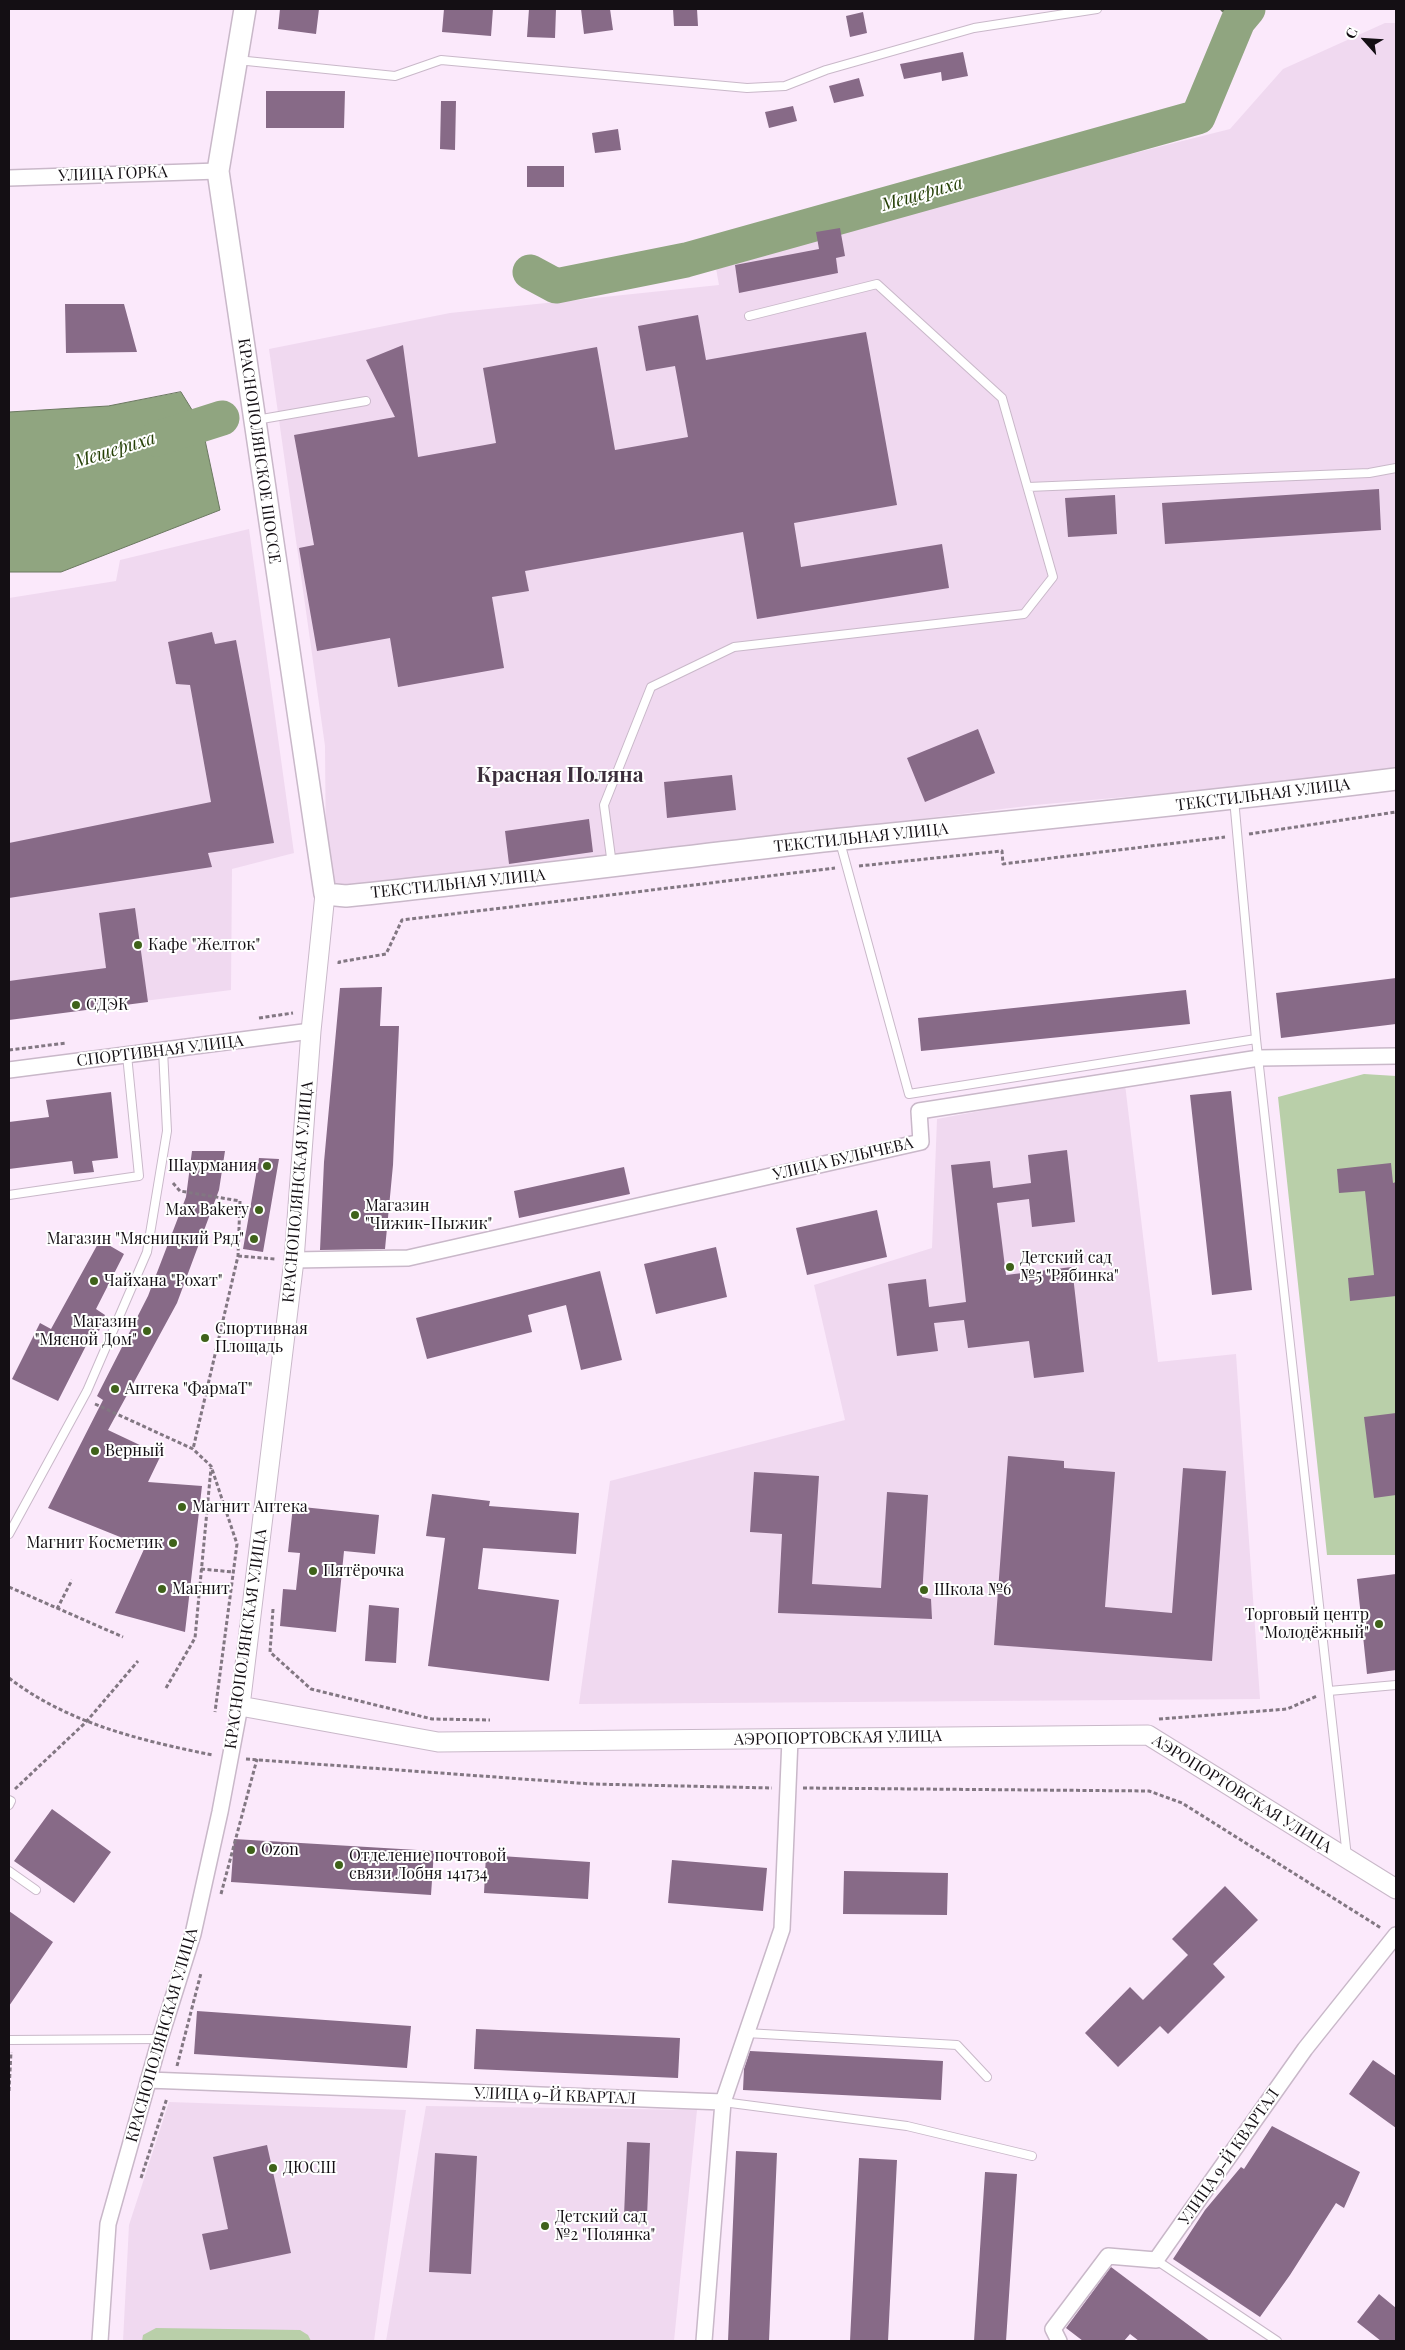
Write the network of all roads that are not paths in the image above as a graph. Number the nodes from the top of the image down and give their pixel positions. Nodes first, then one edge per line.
1 (245, 9) edge
2 (1097, 9) edge
3 (235, 60) junction
4 (218, 171) junction
5 (9, 178) edge
6 (749, 316) dead end
7 (366, 401) dead end
8 (254, 420) junction
9 (1396, 468) edge
10 (1028, 487) junction
11 (1396, 779) edge
12 (1234, 799) junction
13 (839, 840) junction
14 (612, 867) junction
15 (325, 894) junction
16 (311, 1031) junction
17 (1256, 1039) junction
18 (163, 1050) junction
19 (127, 1055) junction
20 (1396, 1056) edge
21 (1259, 1058) junction
22 (9, 1070) edge
23 (9, 1195) edge
24 (294, 1260) junction
25 (9, 1534) edge
26 (1396, 1685) edge
27 (1329, 1691) junction
28 (240, 1706) junction
29 (790, 1739) junction
30 (9, 1800) edge
31 (9, 1805) edge
32 (1347, 1859) junction
33 (9, 1871) edge
34 (1396, 1889) edge
35 (36, 1890) dead end
36 (1396, 1936) edge
37 (746, 2033) junction
38 (160, 2039) junction
39 (10, 2040) edge
40 (987, 2077) dead end
41 (148, 2080) junction
42 (723, 2102) junction
43 (1032, 2156) dead end
44 (1156, 2260) junction
45 (100, 2341) edge
46 (704, 2341) edge
47 (1059, 2341) edge
48 (1277, 2341) edge

1 - 3 main road, КРАСНОПОЛЯНСКОЕ ШОССЕ
2 - 3 lane
3 - 4 main road, КРАСНОПОЛЯНСКОЕ ШОССЕ
4 - 5 street, УЛИЦА ГОРКА
4 - 8 main road, КРАСНОПОЛЯНСКОЕ ШОССЕ
6 - 10 lane
7 - 8 lane
8 - 15 main road, КРАСНОПОЛЯНСКОЕ ШОССЕ
9 - 10 lane
10 - 14 lane
11 - 12 main road, ТЕКСТИЛЬНАЯ УЛИЦА
12 - 13 main road, ТЕКСТИЛЬНАЯ УЛИЦА
12 - 17 lane
13 - 14 main road, ТЕКСТИЛЬНАЯ УЛИЦА
13 - 17 lane
14 - 15 main road, ТЕКСТИЛЬНАЯ УЛИЦА
15 - 16 street, КРАСНОПОЛЯНСКАЯ УЛИЦА
16 - 18 street, СПОРТИВНАЯ УЛИЦА
16 - 24 street, КРАСНОПОЛЯНСКАЯ УЛИЦА
17 - 21 lane
18 - 19 street, СПОРТИВНАЯ УЛИЦА
18 - 25 lane
19 - 22 street, СПОРТИВНАЯ УЛИЦА
19 - 23 lane
20 - 21 street, УЛИЦА БУЛЫЧЕВА
21 - 24 street, УЛИЦА БУЛЫЧЕВА
21 - 27 lane
24 - 28 street, КРАСНОПОЛЯНСКАЯ УЛИЦА
26 - 27 lane
27 - 32 lane
28 - 29 street, АЭРОПОРТОВСКАЯ УЛИЦА
28 - 38 street, КРАСНОПОЛЯНСКАЯ УЛИЦА
29 - 32 street, АЭРОПОРТОВСКАЯ УЛИЦА
29 - 37 street
30 - 31 lane
32 - 34 street, АЭРОПОРТОВСКАЯ УЛИЦА
33 - 35 lane
36 - 44 street, УЛИЦА 9-Й КВАРТАЛ
37 - 40 lane
37 - 42 street
38 - 39 lane
38 - 41 street, КРАСНОПОЛЯНСКАЯ УЛИЦА
41 - 42 street, УЛИЦА 9-Й КВАРТАЛ
41 - 45 street, КРАСНОПОЛЯНСКАЯ УЛИЦА
42 - 43 lane
42 - 46 street
44 - 47 street
44 - 48 lane

